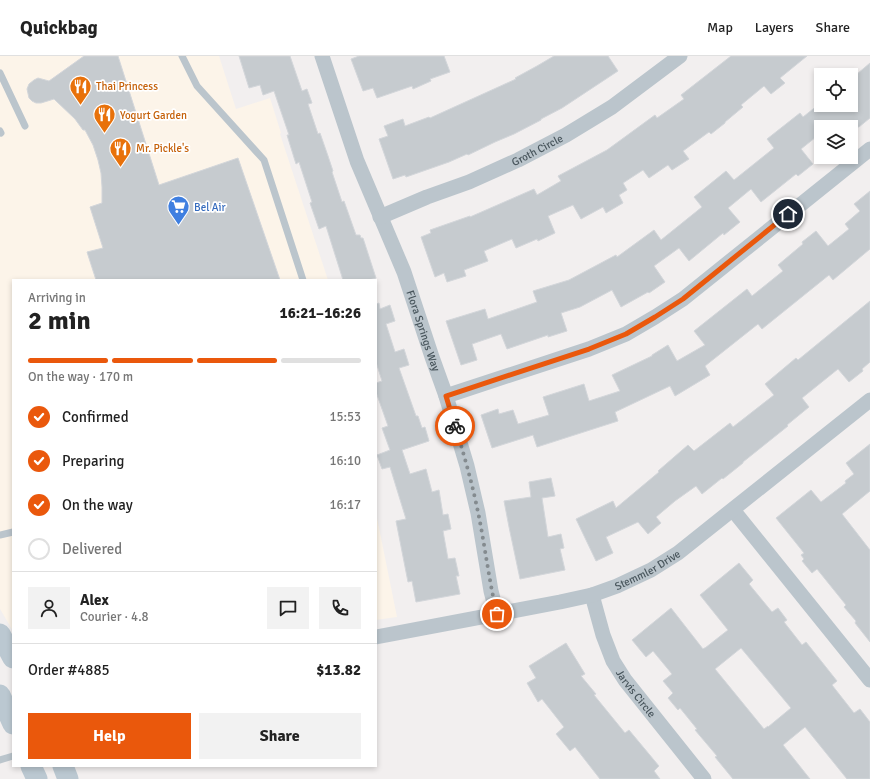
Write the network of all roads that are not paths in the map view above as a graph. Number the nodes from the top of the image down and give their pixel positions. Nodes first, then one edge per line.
1 (182, 56) edge
2 (322, 56) edge
3 (680, 56) edge
4 (0, 73) edge
5 (25, 126) dead end
6 (870, 149) edge
7 (380, 217) junction
8 (303, 279) edge
9 (446, 396) junction
10 (870, 400) edge
11 (733, 510) junction
12 (12, 532) edge
13 (0, 535) edge
14 (592, 595) junction
15 (497, 614) junction
16 (0, 634) edge
17 (377, 638) edge
18 (12, 656) edge
19 (870, 680) edge
20 (0, 694) edge
21 (12, 722) edge
22 (12, 756) edge
23 (0, 760) edge
24 (32, 767) edge
25 (63, 767) edge
26 (37, 779) edge
27 (68, 779) edge
28 (704, 779) edge

1 - 8 lane
2 - 7 street, Flora Springs Way
3 - 7 street, Groth Circle
4 - 5 lane
6 - 9 street
7 - 9 street, Flora Springs Way
9 - 15 street, Flora Springs Way
10 - 11 street, Stemmler Drive
11 - 14 street, Stemmler Drive
11 - 19 street
12 - 13 lane
14 - 15 street, Stemmler Drive
14 - 28 street, Jarvis Circle
15 - 17 street, Stemmler Drive
16 - 18 main road
20 - 21 main road
22 - 23 lane
24 - 26 main road
25 - 27 main road

